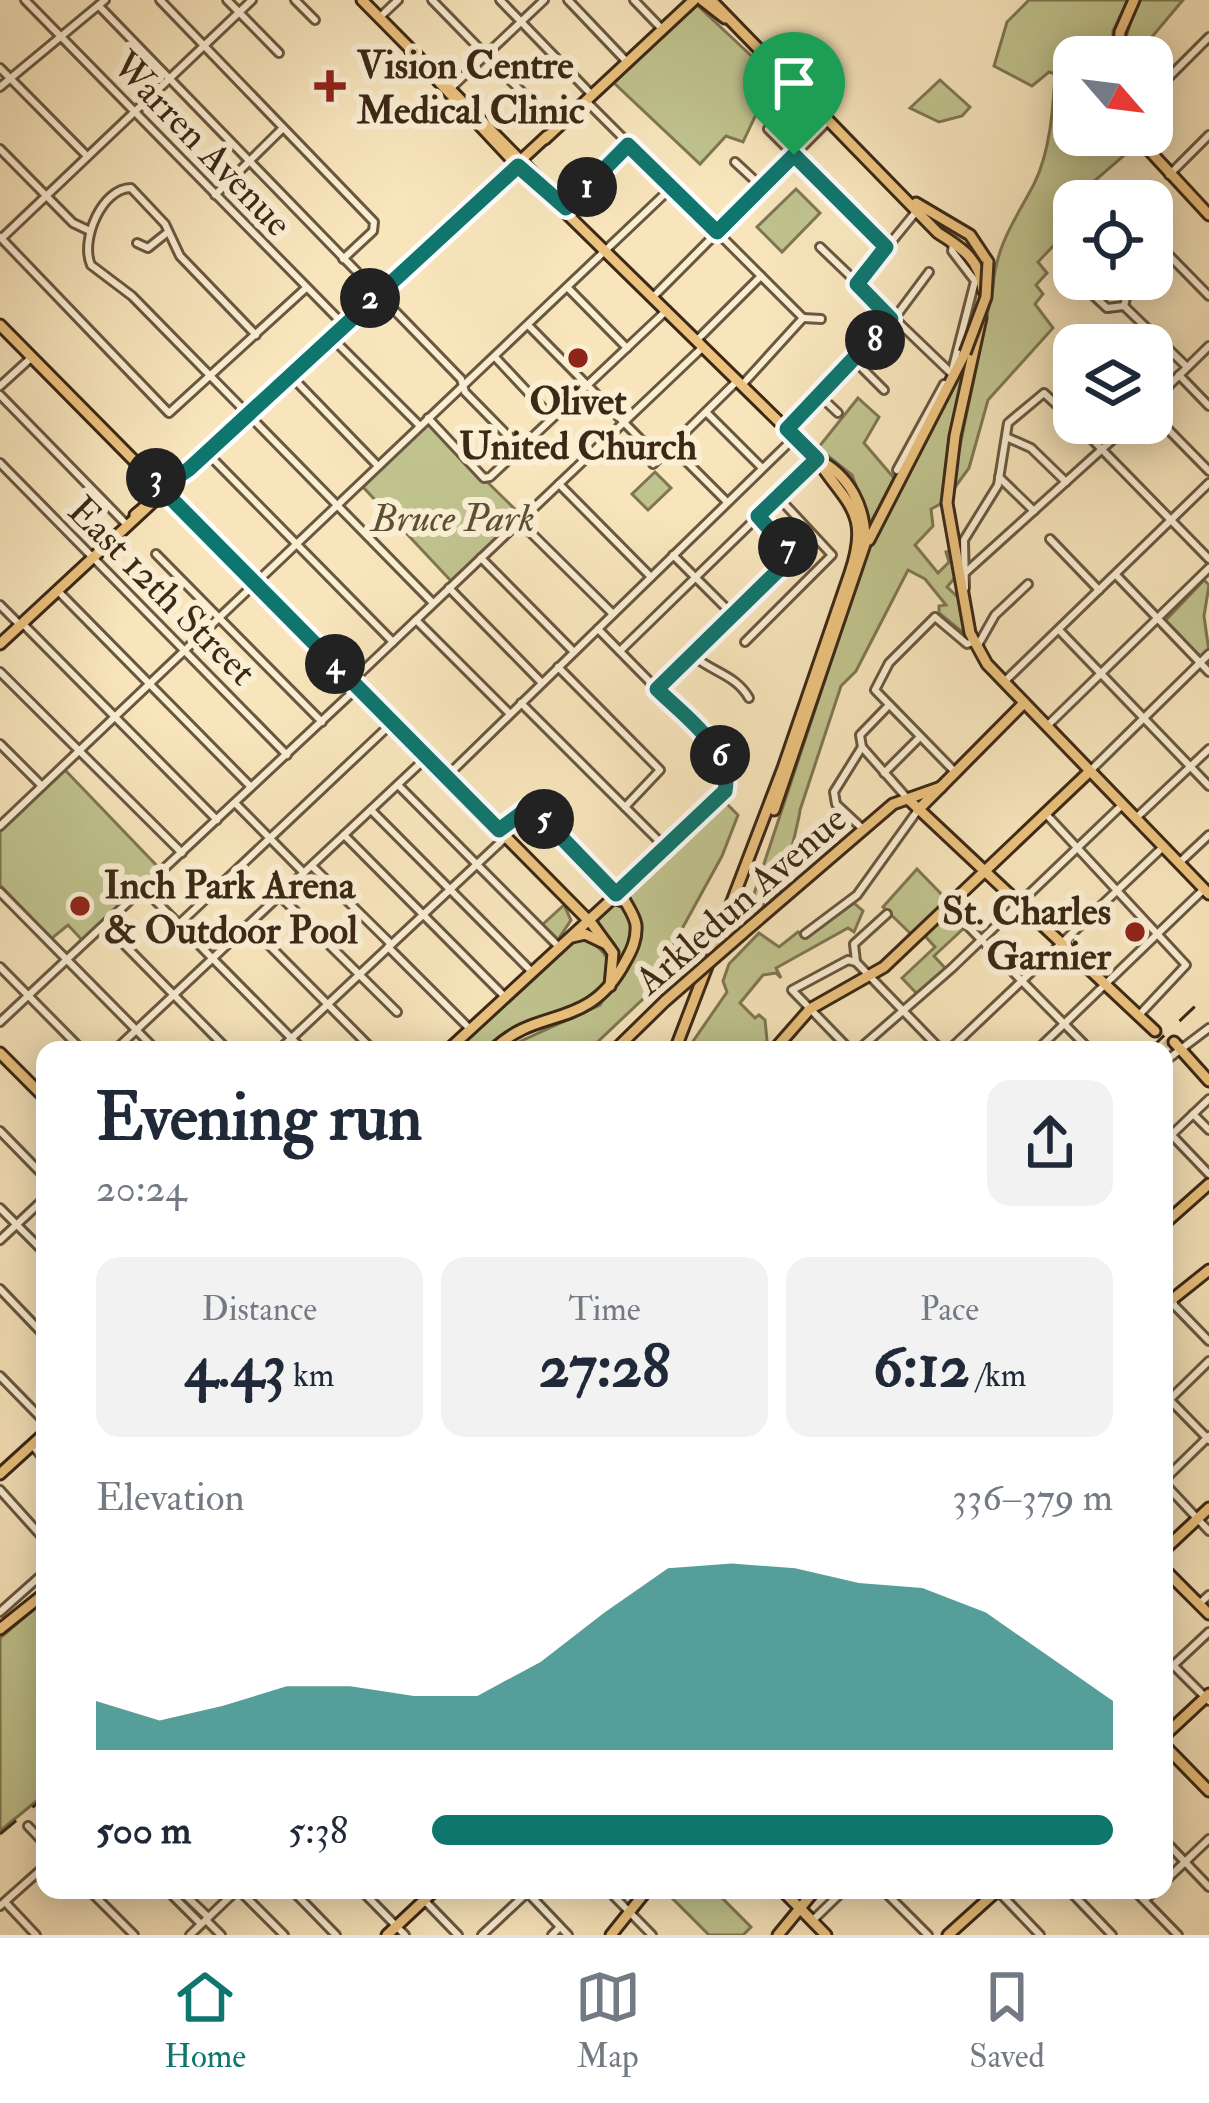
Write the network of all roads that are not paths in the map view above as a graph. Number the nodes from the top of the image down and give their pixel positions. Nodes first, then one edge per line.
1 (25, 0) edge
2 (160, 0) edge
3 (227, 0) edge
4 (251, 0) edge
5 (295, 0) edge
6 (362, 0) edge
7 (398, 0) edge
8 (432, 0) edge
9 (500, 0) edge
10 (544, 0) edge
11 (568, 0) edge
12 (634, 0) edge
13 (694, 0) edge
14 (711, 0) edge
15 (1134, 0) edge
16 (102, 3) edge
17 (238, 12) junction
18 (380, 18) junction
19 (725, 18) junction
20 (315, 20) dead end
21 (521, 22) junction
22 (661, 28) junction
23 (1120, 36) edge
24 (63, 38) junction
25 (1209, 38) edge
26 (203, 45) junction
27 (411, 52) junction
28 (279, 53) dead end
29 (485, 56) junction
30 (626, 62) junction
31 (0, 68) edge
32 (1173, 73) edge
33 (168, 77) junction
34 (11, 78) junction
35 (0, 87) edge
36 (451, 88) junction
37 (588, 97) junction
38 (133, 110) junction
39 (827, 122) junction
40 (556, 127) junction
41 (283, 128) junction
42 (768, 129) dead end
43 (1207, 141) edge
44 (628, 145) junction
45 (0, 149) edge
46 (87, 155) junction
47 (794, 155) junction
48 (1153, 156) edge
49 (249, 162) junction
50 (518, 162) junction
51 (735, 162) dead end
52 (1169, 175) junction
53 (762, 187) junction
54 (671, 188) junction
55 (895, 190) junction
56 (215, 195) junction
57 (46, 196) junction
58 (566, 208) junction
59 (916, 211) junction
60 (1209, 215) edge
61 (90, 231) junction
62 (168, 232) junction
63 (717, 232) junction
64 (1, 238) edge
65 (953, 242) junction
66 (137, 243) dead end
67 (886, 247) junction
68 (820, 248) dead end
69 (609, 252) junction
70 (343, 259) junction
71 (1173, 259) edge
72 (929, 272) dead end
73 (760, 276) junction
74 (857, 284) junction
75 (306, 288) junction
76 (569, 289) junction
77 (376, 292) junction
78 (654, 296) junction
79 (1209, 296) edge
80 (1098, 300) edge
81 (1126, 300) edge
82 (1124, 306) junction
83 (667, 310) junction
84 (803, 318) junction
85 (820, 319) dead end
86 (891, 319) junction
87 (343, 324) junction
88 (0, 325) edge
89 (529, 326) junction
90 (256, 335) junction
91 (330, 336) junction
92 (700, 344) junction
93 (1209, 346) edge
94 (627, 348) junction
95 (32, 356) junction
96 (495, 357) junction
97 (854, 360) junction
98 (1186, 368) junction
99 (950, 372) junction
100 (289, 374) junction
101 (1179, 375) junction
102 (211, 377) junction
103 (1173, 381) edge
104 (740, 383) junction
105 (462, 386) junction
106 (587, 386) junction
107 (884, 390) dead end
108 (0, 391) edge
109 (820, 395) junction
110 (1053, 401) edge
111 (1209, 406) edge
112 (706, 412) junction
113 (838, 413) dead end
114 (247, 414) junction
115 (428, 418) junction
116 (552, 418) junction
117 (625, 422) junction
118 (420, 426) junction
119 (791, 433) junction
120 (1173, 434) edge
121 (1006, 437) junction
122 (1015, 443) junction
123 (1096, 444) edge
124 (1108, 444) edge
125 (670, 446) junction
126 (520, 448) junction
127 (1003, 449) junction
128 (1102, 450) junction
129 (206, 452) junction
130 (817, 459) junction
131 (0, 463) edge
132 (378, 466) junction
133 (762, 469) junction
134 (897, 470) dead end
135 (1209, 471) edge
136 (999, 477) junction
137 (1066, 482) junction
138 (1209, 483) edge
139 (559, 484) junction
140 (1010, 488) junction
141 (996, 490) junction
142 (164, 491) junction
143 (778, 497) junction
144 (727, 502) junction
145 (336, 506) junction
146 (1034, 511) junction
147 (758, 516) junction
148 (1171, 520) junction
149 (131, 522) junction
150 (520, 522) junction
151 (1050, 539) dead end
152 (296, 544) junction
153 (156, 554) dead end
154 (673, 555) junction
155 (92, 557) junction
156 (481, 558) junction
157 (1209, 559) edge
158 (860, 568) junction
159 (1209, 568) edge
160 (966, 572) junction
161 (1115, 574) junction
162 (651, 577) junction
163 (695, 578) junction
164 (256, 584) junction
165 (1028, 584) dead end
166 (448, 589) junction
167 (964, 590) junction
168 (1099, 590) junction
169 (58, 591) junction
170 (433, 603) junction
171 (0, 605) edge
172 (613, 614) junction
173 (733, 615) junction
174 (220, 618) junction
175 (1158, 618) junction
176 (416, 620) junction
177 (22, 625) junction
178 (598, 629) junction
179 (1059, 630) junction
180 (393, 642) junction
181 (746, 642) dead end
182 (0, 644) edge
183 (974, 645) junction
184 (185, 651) junction
185 (620, 651) junction
186 (574, 652) junction
187 (1209, 654) edge
188 (692, 655) junction
189 (1200, 662) junction
190 (558, 668) junction
191 (0, 672) edge
192 (1209, 672) edge
193 (1102, 674) junction
194 (1004, 682) junction
195 (542, 683) junction
196 (150, 684) junction
197 (355, 684) junction
198 (657, 689) junction
199 (749, 698) dead end
200 (521, 703) junction
201 (1024, 703) junction
202 (889, 705) junction
203 (510, 714) junction
204 (115, 717) junction
205 (1144, 719) junction
206 (322, 722) junction
207 (393, 722) junction
208 (1047, 727) junction
209 (920, 737) junction
210 (0, 743) edge
211 (862, 747) junction
212 (1209, 748) edge
213 (80, 750) junction
214 (287, 755) junction
215 (427, 757) junction
216 (1191, 767) junction
217 (1090, 771) junction
218 (955, 772) junction
219 (883, 773) junction
220 (446, 777) junction
221 (398, 785) junction
222 (42, 786) junction
223 (1209, 786) edge
224 (251, 787) junction
225 (941, 787) junction
226 (902, 801) junction
227 (235, 802) junction
228 (1122, 805) junction
229 (625, 807) junction
230 (371, 810) junction
231 (918, 810) junction
232 (886, 813) junction
233 (1045, 813) junction
234 (1136, 818) junction
235 (217, 820) junction
236 (1, 822) edge
237 (864, 830) junction
238 (502, 833) junction
239 (344, 835) junction
240 (1209, 835) edge
241 (270, 838) junction
242 (1163, 847) junction
243 (666, 848) junction
244 (1078, 848) junction
245 (182, 853) junction
246 (1179, 863) junction
247 (477, 864) junction
248 (312, 866) junction
249 (985, 872) junction
250 (304, 873) junction
251 (144, 889) junction
252 (450, 889) junction
253 (1119, 890) junction
254 (1207, 891) edge
255 (0, 892) edge
256 (280, 896) junction
257 (618, 896) junction
258 (567, 899) junction
259 (1020, 904) junction
260 (949, 907) junction
261 (423, 914) junction
262 (887, 914) dead end
263 (587, 920) junction
264 (105, 925) junction
265 (178, 925) junction
266 (249, 926) junction
267 (1158, 933) junction
268 (805, 934) dead end
269 (981, 940) junction
270 (563, 943) junction
271 (1063, 944) junction
272 (390, 946) junction
273 (609, 946) junction
274 (67, 960) junction
275 (212, 960) junction
276 (856, 962) junction
277 (0, 967) edge
278 (532, 972) junction
279 (359, 974) junction
280 (871, 977) junction
281 (1022, 983) junction
282 (1106, 983) junction
283 (610, 986) junction
284 (174, 995) junction
285 (28, 996) junction
286 (505, 997) junction
287 (328, 1004) junction
288 (810, 1009) junction
289 (397, 1012) dead end
290 (904, 1012) junction
291 (1140, 1014) junction
292 (0, 1022) edge
293 (1064, 1024) junction
294 (1154, 1027) tunnel mouth
295 (1209, 1028) edge
296 (470, 1029) junction
297 (136, 1030) junction
298 (291, 1038) junction
299 (73, 1041) edge
300 (124, 1041) edge
301 (147, 1041) edge
302 (219, 1041) edge
303 (288, 1041) edge
304 (294, 1041) edge
305 (364, 1041) edge
306 (457, 1041) edge
307 (505, 1041) edge
308 (624, 1041) edge
309 (678, 1041) edge
310 (679, 1041) edge
311 (782, 1041) edge
312 (844, 1041) edge
313 (866, 1041) edge
314 (935, 1041) edge
315 (955, 1041) edge
316 (1046, 1041) edge
317 (1081, 1041) edge
318 (1174, 1045) joint
319 (0, 1052) edge
320 (1209, 1081) edge
321 (36, 1089) edge
322 (1209, 1100) edge
323 (1193, 1114) junction
324 (1209, 1130) edge
325 (0, 1131) edge
326 (1173, 1134) edge
327 (1173, 1136) edge
328 (36, 1168) edge
329 (1209, 1174) edge
330 (1209, 1184) edge
331 (36, 1207) edge
332 (0, 1208) edge
333 (1173, 1216) edge
334 (17, 1225) junction
335 (0, 1240) edge
336 (36, 1244) edge
337 (1209, 1270) edge
338 (0, 1289) edge
339 (1173, 1299) edge
340 (1173, 1308) edge
341 (36, 1327) edge
342 (1209, 1341) edge
343 (1209, 1361) edge
344 (0, 1376) edge
345 (1173, 1394) edge
346 (1173, 1406) edge
347 (36, 1413) edge
348 (1208, 1438) edge
349 (36, 1441) edge
350 (32, 1445) junction
351 (36, 1450) edge
352 (1173, 1473) edge
353 (0, 1474) edge
354 (0, 1490) edge
355 (1173, 1492) edge
356 (1209, 1508) edge
357 (1197, 1519) junction
358 (36, 1530) edge
359 (1209, 1531) edge
360 (1173, 1542) edge
361 (1173, 1579) edge
362 (36, 1580) edge
363 (1209, 1595) edge
364 (36, 1600) edge
365 (1199, 1604) junction
366 (0, 1612) edge
367 (1209, 1614) edge
368 (0, 1629) edge
369 (1209, 1632) edge
370 (1173, 1665) joint
371 (1208, 1698) edge
372 (1173, 1731) edge
373 (1173, 1750) edge
374 (1209, 1791) edge
375 (28, 1826) dead end
376 (36, 1834) edge
377 (1209, 1839) edge
378 (1173, 1849) edge
379 (1185, 1862) junction
380 (1173, 1873) edge
381 (36, 1874) edge
382 (1209, 1887) edge
383 (98, 1899) edge
384 (178, 1899) edge
385 (188, 1899) edge
386 (228, 1899) edge
387 (247, 1899) edge
388 (301, 1899) edge
389 (370, 1899) edge
390 (520, 1899) edge
391 (536, 1899) edge
392 (617, 1899) edge
393 (640, 1899) edge
394 (791, 1899) edge
395 (807, 1899) edge
396 (835, 1899) edge
397 (892, 1899) edge
398 (1006, 1899) edge
399 (1078, 1899) edge
400 (424, 1900) joint
401 (987, 1900) edge
402 (1144, 1900) edge
403 (2, 1904) edge
404 (799, 1907) junction
405 (629, 1912) junction
406 (205, 1920) junction
407 (812, 1921) junction
408 (960, 1924) junction
409 (396, 1926) junction
410 (560, 1927) junction
411 (35, 1935) edge
412 (134, 1935) edge
413 (190, 1935) edge
414 (221, 1935) edge
415 (284, 1935) edge
416 (336, 1935) edge
417 (386, 1935) edge
418 (405, 1935) edge
419 (458, 1935) edge
420 (482, 1935) edge
421 (552, 1935) edge
422 (568, 1935) edge
423 (611, 1935) edge
424 (652, 1935) edge
425 (778, 1935) edge
426 (826, 1935) edge
427 (928, 1935) edge
428 (949, 1935) edge
429 (970, 1935) edge
430 (1040, 1935) edge
431 (1112, 1935) edge
432 (1178, 1935) edge

1 - 24 street, Warren Avenue
2 - 26 street
3 - 17 street
4 - 17 street
5 - 20 street
6 - 18 main road
7 - 18 street
8 - 29 street
9 - 21 street
10 - 21 street
11 - 30 street
12 - 22 street
13 - 19 main road
13 - 22 main road
14 - 19 main road
15 - 23 main road
16 - 24 street
16 - 33 street
17 - 26 street
17 - 28 street
18 - 27 main road
19 - 39 main road
21 - 29 street
21 - 37 street
22 - 30 main road
24 - 34 street
24 - 38 street, Warren Avenue
25 - 32 street
26 - 33 street
26 - 41 street
27 - 36 main road
27 - 50 main road
29 - 36 street
29 - 40 street
30 - 37 main road
31 - 34 street
33 - 38 street
33 - 49 street
34 - 35 street
34 - 46 street
36 - 50 main road
37 - 40 main road
37 - 44 street
38 - 46 street
38 - 56 street, Warren Avenue
39 - 47 street
39 - 55 main road
40 - 50 main road
41 - 49 street
41 - 70 street
42 - 47 street
43 - 52 street
44 - 54 street
44 - 58 street
45 - 57 street
46 - 57 street
47 - 53 street
47 - 67 street
48 - 52 main road
49 - 56 street
49 - 70 street
50 - 58 main road
50 - 77 main road
51 - 53 street
52 - 60 main road
53 - 63 street
54 - 63 street
54 - 69 street
55 - 59 main road
55 - 158 main road, bridge
56 - 75 street, Warren Avenue
57 - 61 street
57 - 64 street
58 - 69 main road
59 - 65 main road
59 - 67 street
61 - 62 street
61 - 102 street
62 - 66 street
62 - 90 street
63 - 73 street
63 - 78 street
64 - 102 street
65 - 99 street
65 - 167 main road
67 - 74 street
68 - 74 street
69 - 76 street
69 - 78 main road
70 - 77 street
71 - 79 street
72 - 86 street
73 - 84 street
73 - 92 street
74 - 86 street
75 - 87 street, Warren Avenue
75 - 90 street
76 - 89 street
76 - 94 street
77 - 87 main road
77 - 105 street
78 - 83 main road
80 - 82 street
81 - 82 street
82 - 98 street
83 - 92 main road
83 - 94 street
84 - 85 street
84 - 104 street
86 - 97 street
86 - 99 street
87 - 91 main road
88 - 95 main road
89 - 96 street
89 - 106 street
90 - 102 street
91 - 100 main road
91 - 118 street
92 - 104 main road
92 - 117 street
93 - 98 street
94 - 106 street
95 - 108 street
95 - 142 main road
96 - 105 street
96 - 116 street
97 - 107 street
97 - 109 street
98 - 101 street
99 - 134 street
100 - 114 main road
100 - 132 street
101 - 103 street
101 - 111 street
102 - 114 street
104 - 112 street
104 - 119 main road
105 - 115 street
105 - 126 street
106 - 116 street
106 - 117 street
108 - 149 street
109 - 113 street
109 - 119 street
110 - 121 street
112 - 125 street
112 - 133 street
114 - 129 main road
114 - 145 street
115 - 118 street
115 - 126 street
116 - 126 street
117 - 125 street
117 - 139 street
118 - 132 street
119 - 130 main road
119 - 133 street
120 - 135 street
121 - 122 street
121 - 127 street
122 - 127 street
122 - 137 street
123 - 128 street
124 - 128 street
125 - 144 street
127 - 136 street
128 - 137 street
128 - 148 street
129 - 142 main road
129 - 152 street
130 - 143 street
130 - 158 main road
130 - 309 main road
131 - 155 street, East 12th Street
132 - 145 street
133 - 144 street
136 - 140 street
136 - 141 street
137 - 146 street
138 - 148 street
139 - 150 street
139 - 162 street
140 - 141 street
140 - 146 street
141 - 160 street
142 - 149 main road
142 - 164 main road
143 - 147 street
143 - 181 street
144 - 154 street
145 - 152 street
145 - 170 street
146 - 160 street
147 - 163 street
147 - 173 street
148 - 157 street
148 - 161 street
149 - 155 main road
150 - 156 street
150 - 172 street
151 - 168 street
152 - 164 street
152 - 180 street
153 - 174 street
154 - 162 street
154 - 163 street
155 - 169 main road
155 - 184 street, East 12th Street
156 - 166 street
156 - 186 street
158 - 310 main road
159 - 175 street
160 - 167 street
161 - 168 street
161 - 175 street
162 - 172 street
163 - 173 street
163 - 185 street
164 - 174 street
164 - 197 main road
165 - 183 street
166 - 170 street
166 - 195 street
167 - 183 main road
168 - 179 street
169 - 177 main road
169 - 196 street
170 - 176 street
171 - 177 street
172 - 178 street
173 - 188 street
174 - 184 street
174 - 206 street
175 - 189 street
175 - 193 street
176 - 180 street
176 - 203 street
177 - 182 main road
177 - 204 street
178 - 185 street
178 - 186 street
179 - 193 street
179 - 194 street
180 - 197 street
183 - 194 main road
183 - 202 street
184 - 196 street
184 - 214 street, East 12th Street
185 - 198 street
186 - 190 street
187 - 189 street
188 - 198 street
188 - 199 street
189 - 192 street
189 - 205 street
190 - 195 street
190 - 229 street
191 - 213 street
193 - 205 street
193 - 208 street
194 - 201 main road
195 - 200 street
196 - 204 street
196 - 224 street
197 - 206 street
197 - 207 main road
198 - 243 street
200 - 203 street
200 - 229 street
201 - 208 main road
201 - 218 main road
202 - 209 street
202 - 211 street
203 - 220 street
204 - 213 street
204 - 235 street
205 - 216 street
205 - 217 street
206 - 214 street
207 - 215 main road
207 - 241 street
208 - 217 main road
209 - 218 street
209 - 219 street
210 - 222 street
211 - 219 street
211 - 237 street
212 - 216 street
213 - 222 street
213 - 245 street
214 - 224 street
215 - 220 main road
215 - 221 street
216 - 223 street
216 - 234 street
217 - 228 main road
217 - 233 main road
218 - 225 main road
219 - 226 street
220 - 238 main road
221 - 230 street
221 - 247 street
222 - 236 street
224 - 227 street
225 - 226 main road
225 - 231 main road
226 - 231 main road
226 - 232 main road, Arkledun Avenue
227 - 235 street
227 - 241 street
228 - 234 main road
228 - 244 street
229 - 243 street
230 - 239 street
230 - 252 street
231 - 232 main road
231 - 249 main road
231 - 268 street
232 - 237 main road, Arkledun Avenue
233 - 244 street
233 - 249 main road
234 - 242 main road
235 - 245 street
237 - 308 main road, Arkledun Avenue, bridge
238 - 247 street
238 - 257 street
238 - 258 main road
239 - 248 street
239 - 261 street
240 - 246 street
241 - 250 street
241 - 265 street
242 - 246 main road
242 - 253 street
243 - 257 street
244 - 253 street
244 - 259 street
245 - 251 street
246 - 254 main road
247 - 252 street
247 - 270 street
248 - 250 street
248 - 272 street
249 - 259 main road
249 - 260 main road
250 - 256 street
251 - 264 street
251 - 265 street
252 - 261 street
252 - 278 street
253 - 267 street
253 - 271 street
254 - 267 street
255 - 274 street
256 - 266 street
256 - 279 street
257 - 263 main road
257 - 283 main road
258 - 263 main road
258 - 270 main road
259 - 269 street
259 - 271 main road
260 - 269 street
260 - 280 main road
261 - 272 street
261 - 286 street
262 - 276 street
263 - 270 main road
263 - 273 main road
264 - 274 street
264 - 284 street
265 - 275 street
266 - 275 street
266 - 287 street
267 - 282 street
267 - 291 street
269 - 281 street
269 - 290 street
270 - 273 main road
270 - 278 main road
271 - 281 street
271 - 282 main road
272 - 279 street
272 - 296 street
273 - 283 main road
274 - 285 street
274 - 297 street
275 - 284 street
275 - 298 street
276 - 280 street
276 - 288 street
277 - 285 street
278 - 286 main road
279 - 287 street
279 - 289 street
280 - 288 main road
280 - 290 street
281 - 293 street
281 - 315 street
282 - 291 main road
282 - 293 street
283 - 307 main road
284 - 297 street
284 - 302 street
285 - 292 street
285 - 299 street
286 - 296 main road
287 - 298 street
287 - 305 street
288 - 311 main road
288 - 312 street
290 - 313 street
290 - 314 street
291 - 294 main road
293 - 316 street
293 - 317 street
295 - 318 street
296 - 306 main road
297 - 300 street
297 - 301 street
298 - 303 street
298 - 304 street
318 - 320 main road
319 - 321 main road
322 - 323 street
323 - 324 street
323 - 326 street
325 - 328 street
327 - 329 street
330 - 333 main road
331 - 334 street
332 - 334 street
334 - 335 street
334 - 336 street
337 - 339 main road
338 - 341 street
340 - 342 street
343 - 345 street
344 - 347 street
346 - 348 street
348 - 352 street
349 - 350 main road
350 - 351 street
350 - 353 main road
354 - 358 street
355 - 357 street
356 - 357 main road
357 - 359 street
357 - 360 main road
361 - 365 main road
362 - 366 street
363 - 365 street
364 - 368 main road
365 - 367 main road
369 - 370 street
370 - 371 street
371 - 372 main road
373 - 374 main road
375 - 376 street
377 - 379 street
378 - 379 street
379 - 380 street
379 - 382 street
381 - 403 street
383 - 412 street
384 - 406 street
385 - 406 street
386 - 406 street
387 - 415 street
388 - 416 street
389 - 409 street
390 - 420 street
391 - 410 street
392 - 405 street
393 - 405 main road
394 - 404 main road
395 - 404 main road
396 - 407 street
397 - 427 street
398 - 430 street
399 - 431 street
400 - 409 main road
400 - 419 street
401 - 408 main road
402 - 432 street
403 - 411 street
404 - 407 main road
404 - 425 main road
405 - 423 main road
405 - 424 street
406 - 413 street
406 - 414 street
407 - 426 main road
408 - 428 main road
408 - 429 street
409 - 417 main road
409 - 418 street
410 - 421 street
410 - 422 street

